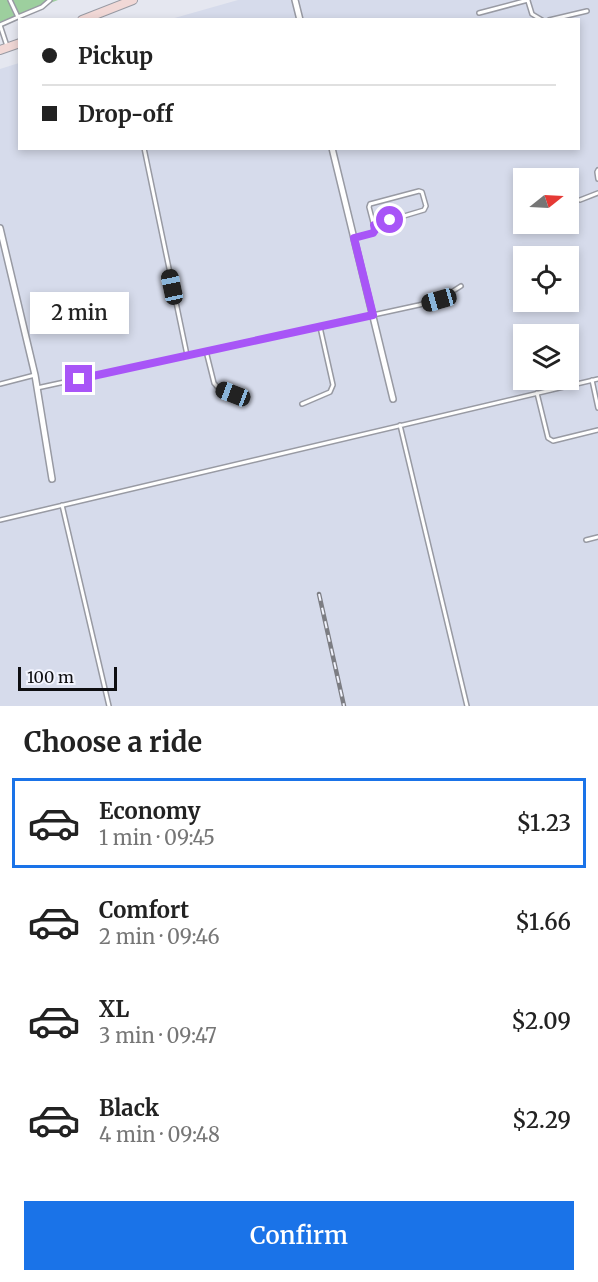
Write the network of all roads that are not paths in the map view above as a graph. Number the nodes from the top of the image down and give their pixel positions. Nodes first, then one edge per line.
1 (10, 0) edge
2 (50, 0) edge
3 (133, 0) edge
4 (295, 0) edge
5 (528, 0) edge
6 (587, 11) dead end
7 (479, 13) dead end
8 (18, 17) junction
9 (87, 18) edge
10 (300, 18) edge
11 (539, 18) edge
12 (557, 18) edge
13 (0, 25) edge
14 (4, 49) edge
15 (144, 150) edge
16 (332, 150) edge
17 (598, 170) edge
18 (598, 179) edge
19 (598, 193) edge
20 (580, 200) dead end
21 (374, 225) junction
22 (0, 228) edge
23 (354, 238) junction
24 (461, 286) dead end
25 (373, 315) junction
26 (320, 327) junction
27 (206, 351) junction
28 (187, 355) junction
29 (35, 375) junction
30 (598, 379) edge
31 (592, 380) junction
32 (0, 384) edge
33 (37, 388) junction
34 (537, 393) junction
35 (393, 399) dead end
36 (246, 400) dead end
37 (302, 404) dead end
38 (598, 408) edge
39 (400, 425) junction
40 (598, 430) edge
41 (52, 479) dead end
42 (62, 505) junction
43 (0, 520) edge
44 (598, 537) edge
45 (586, 540) dead end
46 (109, 706) edge
47 (467, 706) edge

1 - 8 lane
2 - 8 lane
3 - 9 street
4 - 10 street
5 - 7 lane
5 - 11 lane
6 - 12 lane
8 - 13 lane
13 - 14 lane
15 - 28 lane
16 - 23 street
17 - 18 lane
19 - 20 lane
21 - 21 lane
21 - 23 lane
22 - 29 street
23 - 25 street
24 - 25 lane
25 - 26 lane
25 - 35 street
26 - 27 lane
26 - 37 lane
27 - 28 lane
27 - 36 lane
28 - 33 lane
29 - 32 lane
29 - 33 street
30 - 31 lane
31 - 34 lane
31 - 38 lane
33 - 41 street
34 - 39 lane
34 - 40 lane
39 - 42 lane
39 - 47 lane
42 - 43 lane
42 - 46 lane
44 - 45 lane

